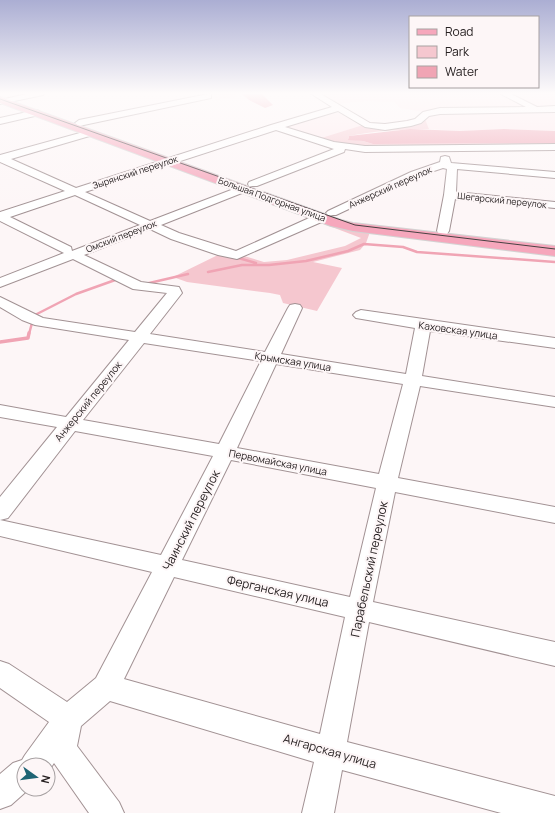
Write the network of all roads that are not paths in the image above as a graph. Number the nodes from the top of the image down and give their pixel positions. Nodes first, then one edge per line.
1 (84, 131) edge
2 (100, 131) edge
3 (261, 131) edge
4 (286, 131) edge
5 (90, 133) junction
6 (337, 148) junction
7 (554, 148) edge
8 (444, 149) junction
9 (0, 159) edge
10 (172, 159) junction
11 (448, 166) junction
12 (555, 175) edge
13 (248, 187) junction
14 (76, 191) junction
15 (450, 194) junction
16 (555, 205) edge
17 (327, 215) junction
18 (0, 216) edge
19 (152, 225) junction
20 (443, 231) junction
21 (555, 244) edge
22 (555, 251) edge
23 (70, 252) junction
24 (0, 283) edge
25 (0, 301) edge
26 (295, 308) dead end
27 (361, 315) dead end
28 (423, 325) junction
29 (141, 337) junction
30 (555, 343) edge
31 (271, 357) junction
32 (413, 380) junction
33 (555, 402) edge
34 (0, 411) edge
35 (70, 424) junction
36 (225, 452) junction
37 (387, 483) junction
38 (0, 512) edge
39 (555, 515) edge
40 (0, 528) edge
41 (168, 566) junction
42 (359, 610) junction
43 (555, 654) edge
44 (0, 673) edge
45 (106, 687) junction
46 (68, 719) junction
47 (330, 752) junction
48 (41, 757) edge
49 (16, 781) edge
50 (0, 794) edge
51 (555, 812) edge
52 (108, 813) edge
53 (318, 813) edge

1 - 5 main road, Большая Подгорная улица
2 - 10 main road, Большая Подгорная улица
3 - 10 street, Зырянский переулок
4 - 6 street
5 - 9 street
5 - 10 main road, Большая Подгорная улица
6 - 8 street
6 - 13 street, Омский переулок
7 - 8 street
8 - 11 street
9 - 14 street
10 - 13 main road, Большая Подгорная улица
10 - 14 street, Зырянский переулок
11 - 12 street, Анжерский переулок
11 - 15 street
11 - 17 street, Анжерский переулок
13 - 17 main road, Большая Подгорная улица
13 - 19 street, Омский переулок
14 - 18 street, Зырянский переулок
14 - 19 street
15 - 16 street, Шегарский переулок
15 - 20 street
17 - 19 street, Анжерский переулок
17 - 20 main road, Большая Подгорная улица
17 - 22 main road, Большая Подгорная улица
18 - 23 street
19 - 23 street, Омский переулок
20 - 21 main road, Большая Подгорная улица
23 - 24 street, Омский переулок
23 - 29 street, Анжерский переулок
25 - 29 street, Крымская улица
26 - 31 street, Чаинский переулок
27 - 28 street, Каховская улица
28 - 30 street, Каховская улица
28 - 32 street, Парабельский переулок
29 - 31 street, Крымская улица
29 - 35 street, Анжерский переулок
31 - 32 street, Крымская улица
31 - 36 street, Чаинский переулок
32 - 33 street, Крымская улица
32 - 37 street, Парабельский переулок
34 - 35 street, Первомайская улица
35 - 36 street, Первомайская улица
35 - 38 street, Анжерский переулок
36 - 37 street, Первомайская улица
36 - 41 street, Чаинский переулок
37 - 39 street, Первомайская улица
37 - 42 street, Парабельский переулок
40 - 41 street, Ферганская улица
41 - 42 street, Ферганская улица
41 - 45 street, Чаинский переулок
42 - 43 street, Ферганская улица
42 - 47 street, Парабельский переулок
44 - 46 street
45 - 46 street, Чаинский переулок
45 - 47 street, Ангарская улица
46 - 48 street, Чаинский переулок
46 - 52 street
47 - 51 street, Ангарская улица
47 - 53 street, Парабельский переулок
49 - 50 street

